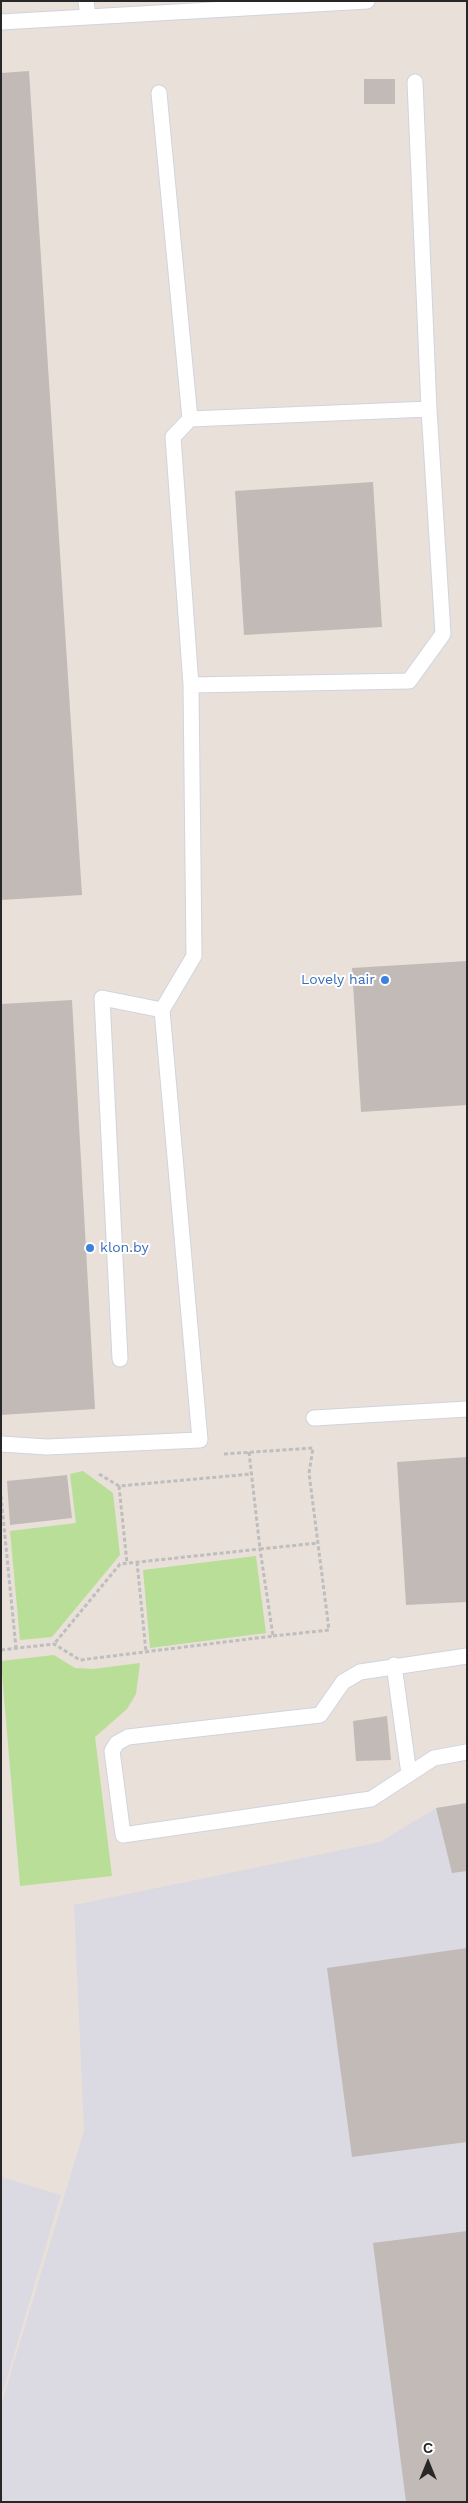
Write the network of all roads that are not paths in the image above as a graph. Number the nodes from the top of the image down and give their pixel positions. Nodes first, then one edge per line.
1 (86, 1) edge
2 (366, 1) edge
3 (229, 5) edge
4 (88, 17) junction
5 (1, 22) edge
6 (415, 82) dead end
7 (159, 93) dead end
8 (429, 409) junction
9 (190, 419) junction
10 (191, 685) junction
11 (162, 1010) junction
12 (120, 1358) dead end
13 (467, 1408) edge
14 (314, 1418) dead end
15 (1, 1444) edge
16 (467, 1656) edge
17 (394, 1665) junction
18 (467, 1752) edge
19 (409, 1774) junction

1 - 4 lane
2 - 3 lane
3 - 4 lane
4 - 5 lane
6 - 8 lane
7 - 9 lane
8 - 9 lane
8 - 10 lane
9 - 10 lane
10 - 11 lane
11 - 12 lane
11 - 15 lane
13 - 14 lane
16 - 17 lane
17 - 19 lane
17 - 19 lane
18 - 19 lane

